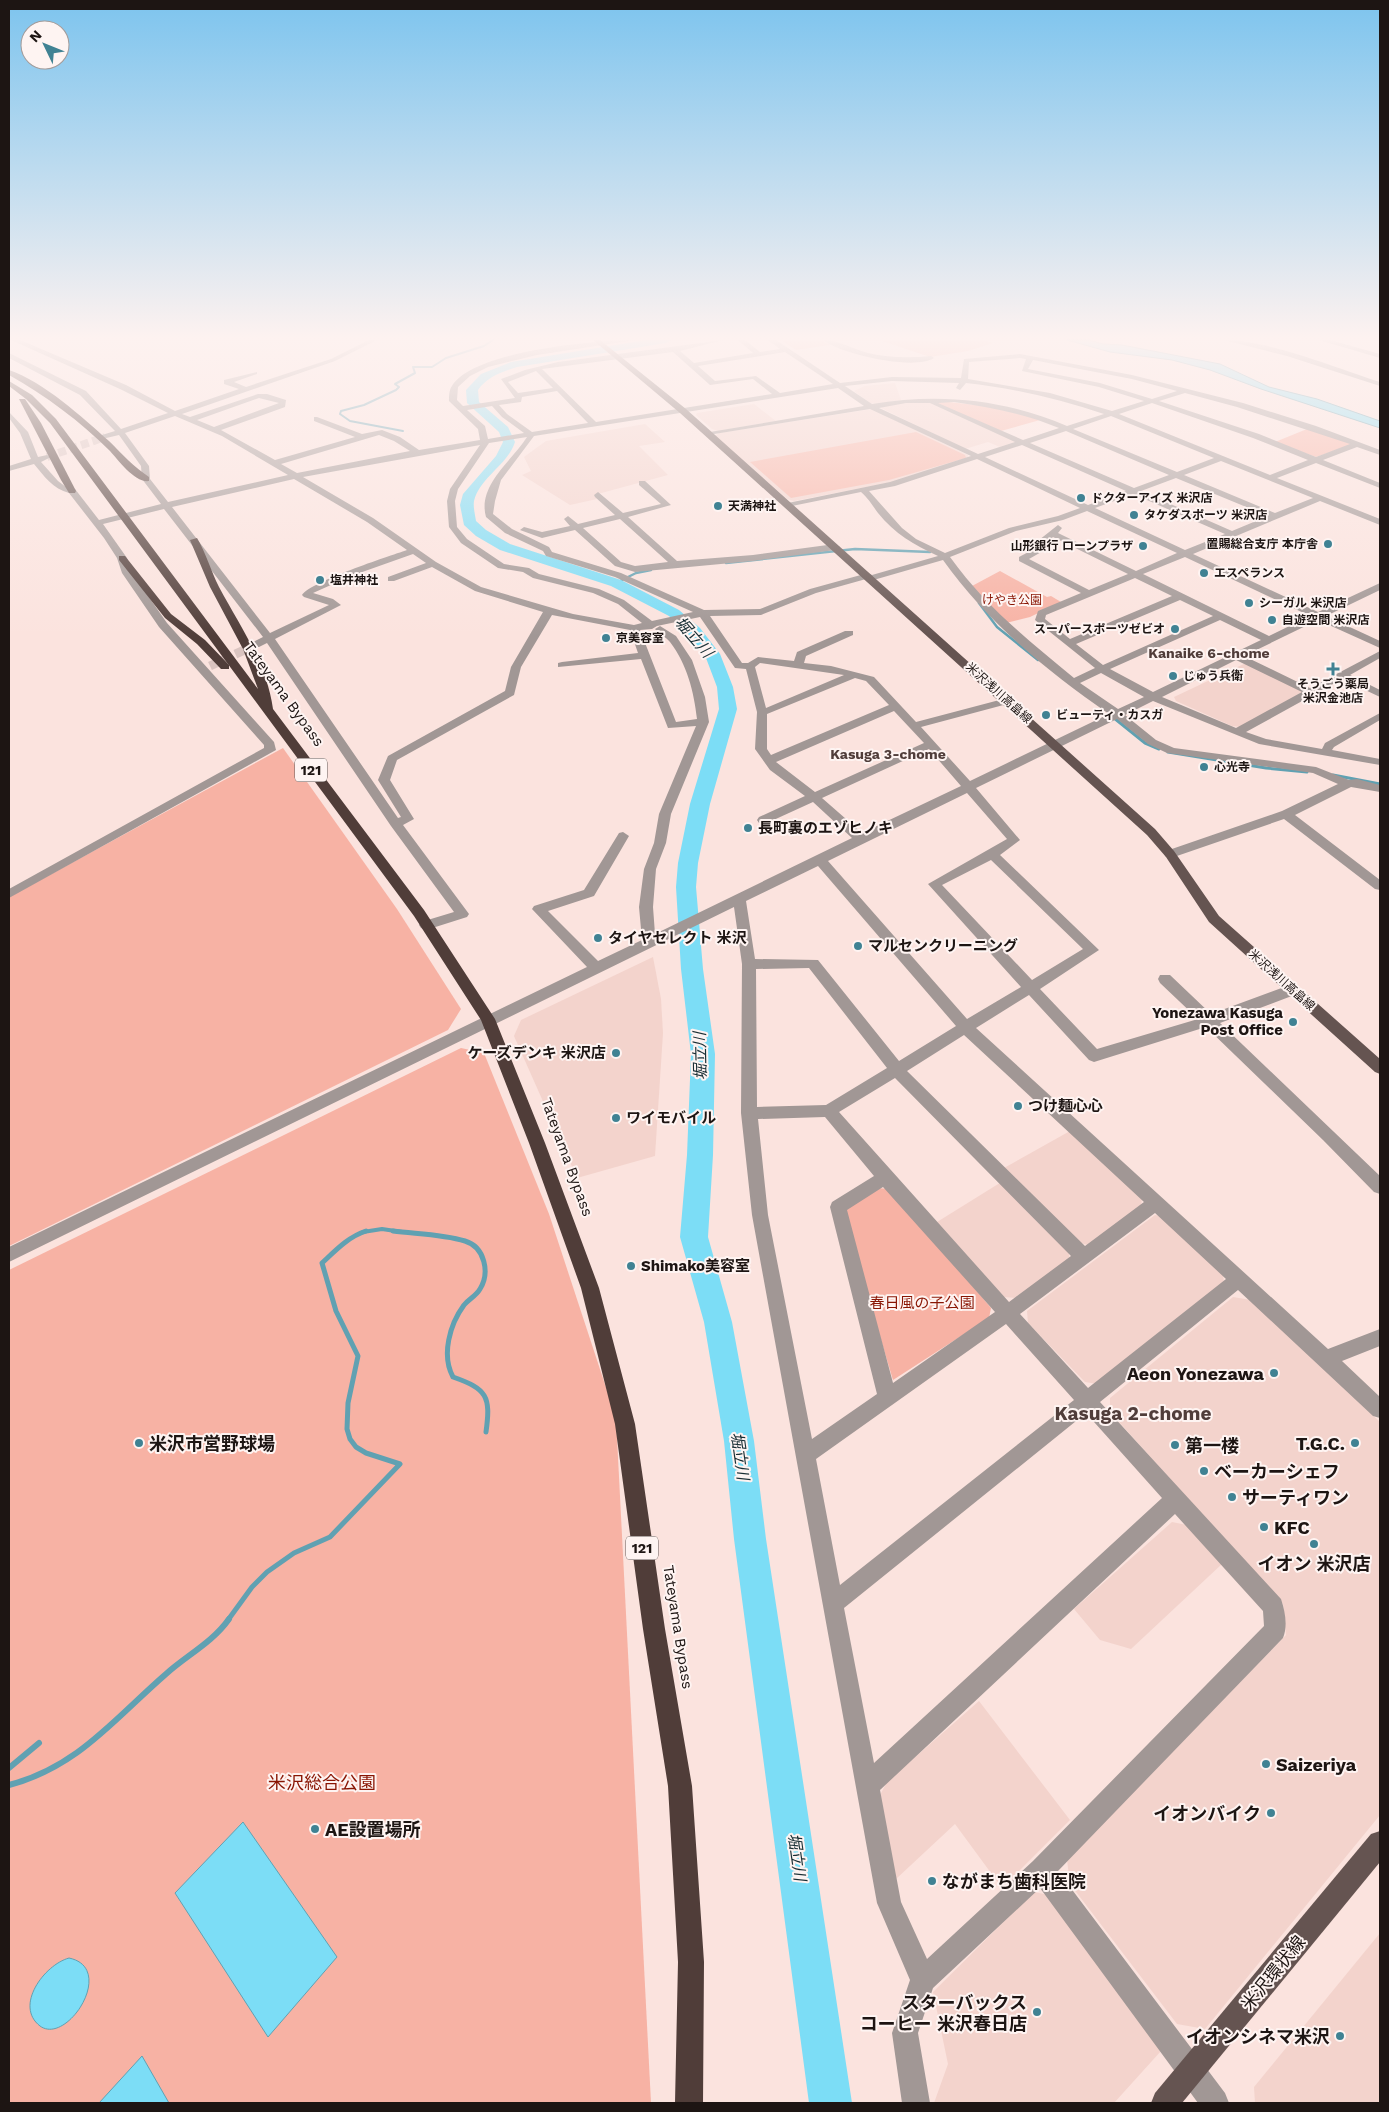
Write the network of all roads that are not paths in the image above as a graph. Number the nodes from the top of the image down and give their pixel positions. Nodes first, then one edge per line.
1 (27, 439) edge
2 (46, 439) edge
3 (66, 439) edge
4 (100, 439) edge
5 (125, 439) edge
6 (231, 439) edge
7 (357, 439) edge
8 (396, 439) edge
9 (495, 439) edge
10 (531, 439) edge
11 (714, 439) edge
12 (937, 439) edge
13 (1014, 439) edge
14 (1033, 439) edge
15 (1092, 439) edge
16 (1173, 439) edge
17 (1258, 439) edge
18 (1342, 439) edge
19 (484, 440) junction
20 (1022, 442) junction
21 (1358, 444) junction
22 (417, 452) junction
23 (1380, 453) edge
24 (47, 457) tunnel mouth
25 (975, 457) junction
26 (1222, 458) junction
27 (1316, 459) junction
28 (36, 461) junction
29 (275, 464) junction
30 (9, 469) edge
31 (1178, 474) junction
32 (295, 475) junction
33 (1271, 477) junction
34 (146, 479) junction
35 (642, 483) dead end
36 (1380, 486) edge
37 (863, 490) junction
38 (72, 491) junction
39 (1132, 491) junction
40 (598, 495) dead end
41 (1320, 498) junction
42 (787, 504) junction
43 (166, 506) junction
44 (1084, 508) junction
45 (621, 516) junction
46 (1274, 516) junction
47 (1060, 518) junction
48 (568, 519) dead end
49 (1380, 522) edge
50 (97, 523) junction
51 (576, 527) junction
52 (524, 530) dead end
53 (1052, 534) junction
54 (1232, 534) junction
55 (194, 540) junction
56 (835, 546) junction
57 (415, 550) junction
58 (1184, 554) junction
59 (941, 557) junction
60 (122, 558) junction
61 (433, 564) junction
62 (675, 564) junction
63 (1136, 574) junction
64 (869, 577) junction
65 (391, 579) dead end
66 (1380, 586) edge
67 (1364, 593) junction
68 (1090, 594) junction
69 (1180, 596) junction
70 (1380, 600) edge
71 (549, 611) junction
72 (698, 614) junction
73 (1221, 616) junction
74 (1317, 616) junction
75 (657, 626) junction
76 (634, 628) junction
77 (848, 633) dead end
78 (268, 637) junction
79 (1269, 640) junction
80 (1068, 643) junction
81 (255, 645) tunnel mouth
82 (1380, 645) edge
83 (1380, 654) edge
84 (644, 655) junction
85 (1235, 656) junction
86 (562, 664) dead end
87 (798, 665) junction
88 (750, 666) junction
89 (1103, 670) junction
90 (854, 675) junction
91 (1342, 675) junction
92 (1073, 682) junction
93 (1311, 692) junction
94 (1380, 694) edge
95 (1153, 697) junction
96 (1008, 701) junction
97 (894, 707) junction
98 (762, 712) junction
99 (269, 713) junction
100 (1117, 714) junction
101 (1380, 716) edge
102 (703, 722) junction
103 (913, 726) junction
104 (1237, 732) junction
105 (931, 744) junction
106 (1056, 744) junction
107 (1325, 753) junction
108 (770, 760) junction
109 (1380, 762) edge
110 (1348, 784) junction
111 (969, 787) junction
112 (1380, 788) edge
113 (814, 797) junction
114 (1286, 814) junction
115 (763, 820) dead end
116 (395, 823) junction
117 (623, 836) dead end
118 (861, 839) junction
119 (992, 854) junction
120 (1170, 854) junction
121 (820, 860) junction
122 (1380, 886) edge
123 (9, 894) edge
124 (739, 899) junction
125 (426, 925) junction
126 (653, 941) junction
127 (749, 964) junction
128 (596, 968) junction
129 (1165, 979) dead end
130 (1032, 987) junction
131 (1292, 990) junction
132 (488, 1020) junction
133 (1209, 1021) junction
134 (966, 1028) junction
135 (1380, 1068) edge
136 (896, 1070) junction
137 (829, 1111) junction
138 (749, 1114) junction
139 (885, 1177) junction
140 (1380, 1187) edge
141 (1157, 1202) junction
142 (9, 1255) edge
143 (1084, 1257) junction
144 (1240, 1278) junction
145 (1008, 1313) junction
146 (1380, 1337) edge
147 (1326, 1359) junction
148 (887, 1397) junction
149 (1089, 1401) junction
150 (1380, 1409) edge
151 (805, 1455) junction
152 (1176, 1499) junction
153 (833, 1604) junction
154 (867, 1786) junction
155 (1380, 1843) edge
156 (1042, 1870) junction
157 (923, 1980) junction
158 (1192, 2072) junction
159 (688, 2101) edge
160 (916, 2103) edge
161 (1166, 2103) edge
162 (1215, 2103) edge

1 - 28 street
2 - 38 highway
3 - 99 highway, Tateyama Bypass / 121
4 - 34 highway
5 - 34 street
6 - 29 street
7 - 29 street
8 - 22 street
9 - 19 street
10 - 72 street
11 - 42 main road, 米沢浅川高畠線
12 - 25 street
13 - 20 street
14 - 20 street
15 - 31 street
16 - 26 street
17 - 27 street
18 - 21 street
19 - 22 street
19 - 75 street
20 - 25 street
20 - 39 street
21 - 23 street
21 - 27 street
22 - 32 street
24 - 28 street
25 - 37 street
25 - 44 street
26 - 31 street
26 - 33 street
27 - 33 street
27 - 36 street
28 - 30 street
28 - 38 street
29 - 32 street
31 - 39 street
31 - 46 street
32 - 43 street
32 - 57 street
33 - 41 street
34 - 43 street
35 - 45 street
37 - 42 street
37 - 59 street
38 - 50 street
39 - 44 street
39 - 54 street
40 - 45 street
41 - 46 street
41 - 49 street
42 - 56 main road, 米沢浅川高畠線
43 - 50 street
43 - 55 street
44 - 47 street
44 - 58 street
45 - 51 street
45 - 62 street
46 - 54 street
47 - 53 street
47 - 59 street
48 - 51 street
50 - 60 street
51 - 52 street
51 - 62 street
53 - 63 street
53 - 68 street
54 - 58 street
55 - 78 street
55 - 99 highway
56 - 62 street
56 - 64 main road, 米沢浅川高畠線
57 - 61 street
57 - 78 street
58 - 63 street
58 - 74 street
59 - 64 street
59 - 92 street
60 - 99 highway
60 - 123 street
61 - 65 street
61 - 71 street
63 - 68 street
63 - 69 street
64 - 72 street
64 - 96 main road, 米沢浅川高畠線
66 - 67 street
67 - 70 street
67 - 74 street
68 - 80 street
69 - 73 street
69 - 80 street
71 - 76 street
71 - 116 street
72 - 75 street
72 - 88 street
73 - 79 street
73 - 89 street
74 - 79 street
74 - 82 street
75 - 76 street
75 - 102 street
76 - 84 street
77 - 87 street
78 - 81 street
78 - 116 street
79 - 85 street
80 - 89 street
83 - 91 street
84 - 86 street
84 - 102 street
85 - 93 street
85 - 95 street
87 - 88 street
87 - 90 street
88 - 98 street
89 - 92 street
89 - 95 street
90 - 97 street
90 - 98 street
91 - 93 street
91 - 94 street
92 - 100 street
93 - 104 street
95 - 100 street
95 - 104 street
96 - 103 street
96 - 106 main road, 米沢浅川高畠線
97 - 103 street
97 - 108 street
98 - 108 street
99 - 125 highway, Tateyama Bypass / 121
100 - 106 street
100 - 110 street
101 - 107 street
102 - 126 street
103 - 105 street
104 - 107 street
105 - 111 street
105 - 113 street
106 - 111 street
106 - 120 main road, 米沢浅川高畠線
107 - 109 street
108 - 113 street
110 - 112 street
110 - 114 street
111 - 118 street
111 - 119 street
113 - 115 street
113 - 118 street
114 - 120 street
114 - 122 street
116 - 125 street
117 - 128 street
118 - 121 street
119 - 130 street
119 - 130 street
120 - 131 main road, 米沢浅川高畠線
121 - 124 street
121 - 134 street
124 - 126 street
124 - 127 street
125 - 132 highway, Tateyama Bypass / 121
126 - 128 street
127 - 136 street
127 - 138 street
128 - 132 street
129 - 133 street
130 - 133 street
130 - 134 street
131 - 133 street
131 - 135 main road, 米沢浅川高畠線
132 - 142 street
132 - 159 highway, Tateyama Bypass / 121
133 - 140 street
134 - 136 street
134 - 141 street
136 - 137 street
136 - 143 street
137 - 138 street
137 - 139 street
138 - 151 street
139 - 145 street
139 - 148 street
141 - 143 street
141 - 144 street
143 - 145 street
144 - 147 street
144 - 149 street
145 - 148 street
145 - 149 street
146 - 147 street
147 - 150 street
148 - 151 street
149 - 152 street
149 - 153 street
151 - 153 street
152 - 154 street
152 - 156 street
153 - 154 street
154 - 157 street
155 - 158 main road, 米沢環状線
156 - 157 street
156 - 158 street
157 - 160 street
158 - 161 main road, 米沢環状線
158 - 162 street

